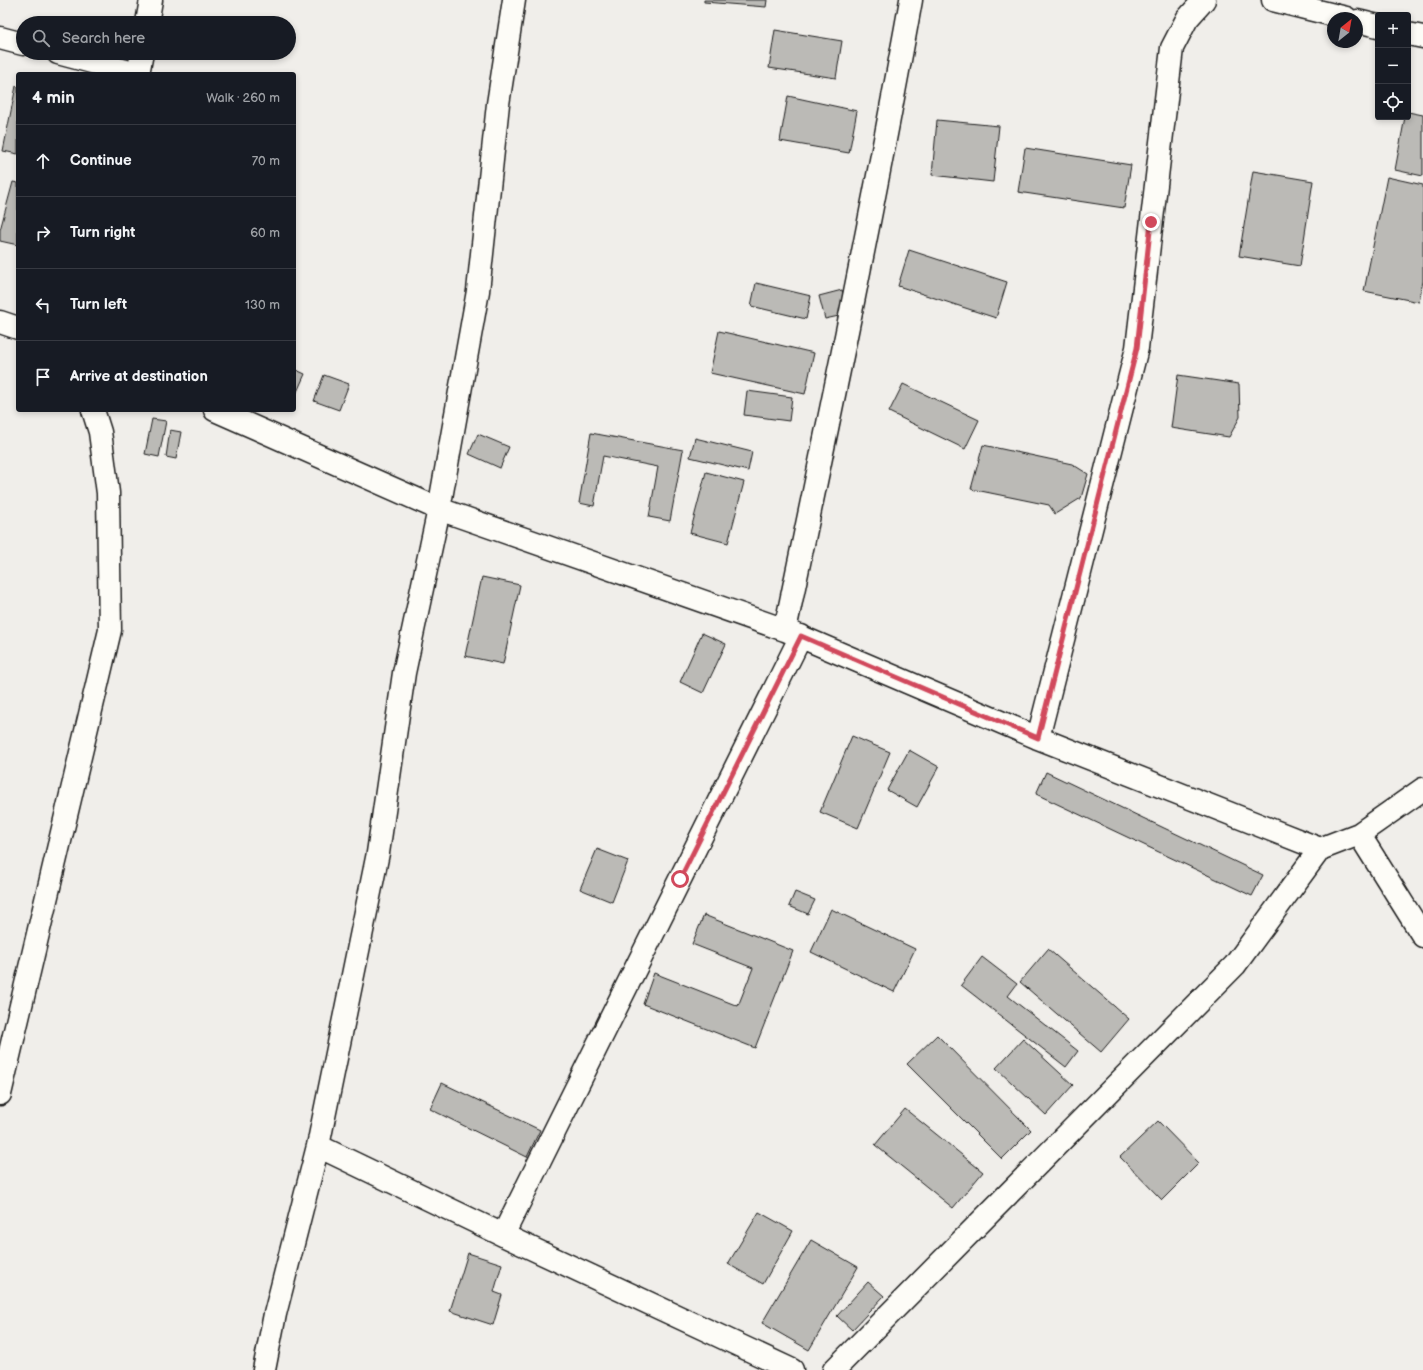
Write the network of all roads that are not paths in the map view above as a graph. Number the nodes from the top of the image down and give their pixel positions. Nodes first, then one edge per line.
1 (151, 0) edge
2 (514, 0) edge
3 (911, 0) edge
4 (1204, 0) edge
5 (1273, 0) edge
6 (1327, 13) edge
7 (148, 16) edge
8 (1363, 22) edge
9 (1375, 25) edge
10 (1411, 35) edge
11 (1423, 37) edge
12 (0, 38) edge
13 (16, 42) edge
14 (85, 60) edge
15 (141, 60) edge
16 (130, 72) edge
17 (138, 72) edge
18 (0, 322) edge
19 (16, 327) edge
20 (94, 412) edge
21 (220, 412) edge
22 (438, 509) junction
23 (793, 633) junction
24 (1038, 738) junction
25 (1423, 789) edge
26 (1359, 834) junction
27 (1320, 849) junction
28 (1423, 936) edge
29 (0, 1094) edge
30 (318, 1146) junction
31 (503, 1235) junction
32 (264, 1370) edge
33 (792, 1370) edge
34 (834, 1370) edge

1 - 7 street
2 - 22 street
3 - 23 street
4 - 24 street
5 - 6 street
8 - 9 street
10 - 11 street
12 - 13 street
14 - 16 street
15 - 17 street
18 - 19 street
20 - 29 street
21 - 22 street
22 - 23 street
22 - 30 street
23 - 24 street
23 - 31 street
24 - 27 street
25 - 26 street
26 - 27 street
26 - 28 street
27 - 34 street
30 - 31 street
30 - 32 street
31 - 33 street

